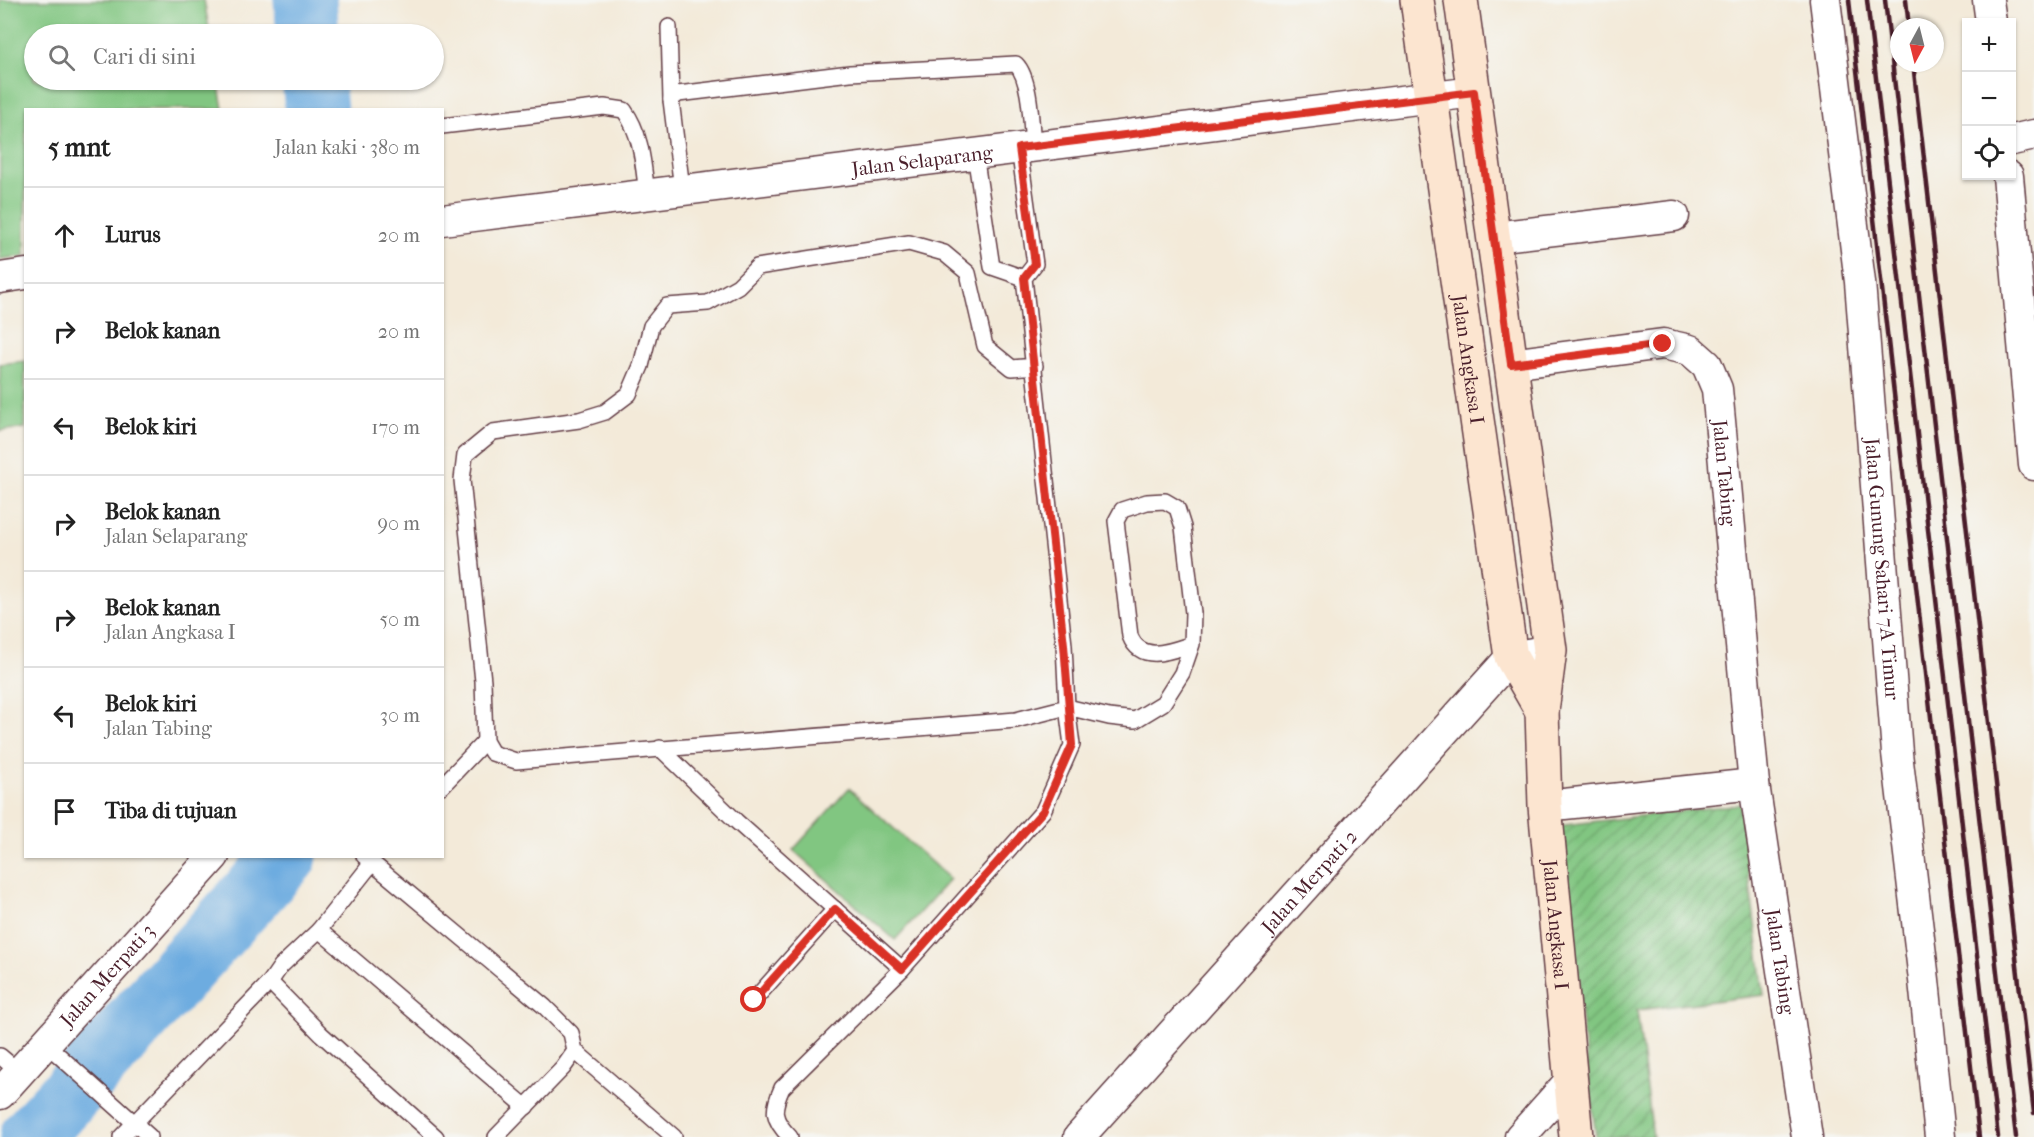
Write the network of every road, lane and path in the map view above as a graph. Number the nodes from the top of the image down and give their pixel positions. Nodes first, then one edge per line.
1 (1417, 0) edge
2 (1461, 0) edge
3 (1825, 0) edge
4 (1988, 0) edge
5 (1990, 18) edge
6 (669, 27) dead end
7 (1474, 92) junction
8 (1431, 97) junction
9 (671, 100) junction
10 (444, 126) edge
11 (2034, 135) edge
12 (2016, 139) edge
13 (1026, 147) junction
14 (975, 154) junction
15 (2008, 180) edge
16 (682, 189) junction
17 (647, 194) junction
18 (1674, 216) dead end
19 (444, 220) edge
20 (1494, 237) junction
21 (24, 274) edge
22 (0, 278) edge
23 (1024, 278) junction
24 (1511, 364) junction
25 (1035, 366) junction
26 (2034, 465) edge
27 (1192, 644) junction
28 (1550, 650) junction
29 (1511, 657) junction
30 (1067, 707) junction
31 (1542, 711) junction
32 (485, 741) junction
33 (660, 748) junction
34 (444, 784) edge
35 (1754, 784) junction
36 (1545, 806) junction
37 (212, 858) edge
38 (368, 860) edge
39 (835, 909) junction
40 (319, 930) junction
41 (902, 969) junction
42 (270, 982) junction
43 (754, 1000) dead end
44 (575, 1050) junction
45 (56, 1052) junction
46 (6, 1074) edge
47 (1570, 1081) junction
48 (526, 1107) junction
49 (135, 1124) junction
50 (121, 1137) edge
51 (150, 1137) edge
52 (436, 1137) edge
53 (496, 1137) edge
54 (674, 1137) edge
55 (789, 1137) edge
56 (1079, 1137) edge
57 (1520, 1137) edge
58 (1576, 1137) edge
59 (1807, 1137) edge
60 (1940, 1137) edge

1 - 8 street, Jalan Angkasa I
2 - 7 street, Jalan Angkasa I
3 - 60 street, Jalan Gunung Sahari 7A Timur
4 - 5 street
6 - 9 lane
7 - 8 street, Jalan Selaparang
7 - 20 street, Jalan Angkasa I
8 - 13 street, Jalan Selaparang
8 - 29 street, Jalan Angkasa I
9 - 13 lane
9 - 16 lane
10 - 17 lane
11 - 12 street
13 - 14 street, Jalan Selaparang
13 - 23 lane
14 - 16 street, Jalan Selaparang
14 - 23 lane
15 - 26 street
16 - 17 street, Jalan Selaparang
17 - 19 street, Jalan Selaparang
18 - 20 street
20 - 24 street, Jalan Angkasa I
21 - 22 street
23 - 25 lane
24 - 28 street, Jalan Angkasa I
24 - 35 street, Jalan Tabing
25 - 30 lane
25 - 32 lane
27 - 27 lane
27 - 30 lane
28 - 29 street
28 - 31 street, Jalan Angkasa I
29 - 31 street, Jalan Angkasa I
29 - 56 street, Jalan Merpati 2
30 - 33 lane
30 - 41 lane
31 - 36 street, Jalan Angkasa I
32 - 33 lane
32 - 34 lane
33 - 39 lane
35 - 36 street
35 - 59 street, Jalan Tabing
36 - 47 street, Jalan Angkasa I
37 - 45 street, Jalan Merpati 3
38 - 40 lane
38 - 44 lane
39 - 41 lane
39 - 43 lane
40 - 42 lane
40 - 48 lane
41 - 55 lane
42 - 49 lane
42 - 52 lane
44 - 48 lane
44 - 54 lane
45 - 46 street, Jalan Merpati 3
45 - 49 lane
47 - 57 street
47 - 58 street, Jalan Angkasa I
48 - 53 lane
49 - 50 lane
49 - 51 lane

